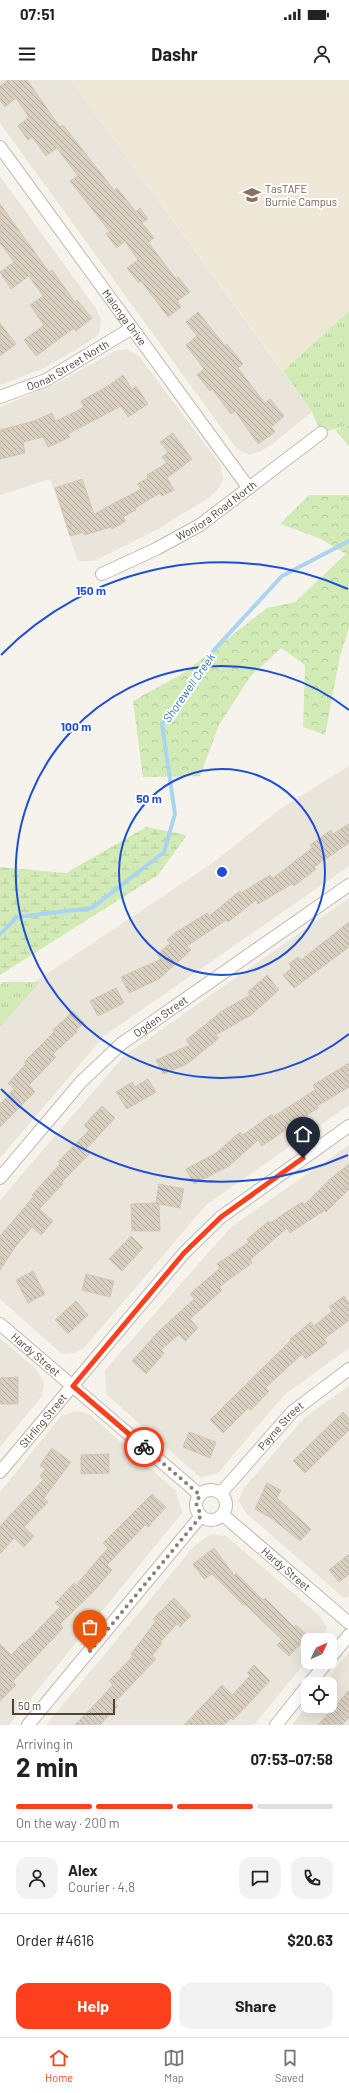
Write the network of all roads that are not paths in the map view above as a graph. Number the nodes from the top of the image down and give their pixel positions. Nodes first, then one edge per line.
1 (0, 147) edge
2 (132, 328) junction
3 (0, 397) edge
4 (321, 433) dead end
5 (248, 487) junction
6 (102, 574) dead end
7 (349, 885) edge
8 (349, 1126) edge
9 (0, 1178) edge
10 (0, 1324) edge
11 (349, 1369) edge
12 (73, 1386) junction
13 (0, 1472) edge
14 (221, 1493) junction
15 (200, 1495) junction
16 (223, 1514) junction
17 (201, 1516) junction
18 (349, 1623) edge
19 (349, 1635) edge
20 (337, 1650) edge
21 (321, 1669) edge
22 (315, 1677) edge
23 (301, 1694) edge
24 (28, 1725) edge
25 (276, 1725) edge

1 - 2 street, Malonga Drive
2 - 3 street, Oonah Street North
2 - 5 street, Malonga Drive
4 - 5 street, Woniora Road North
5 - 6 street, Woniora Road North
7 - 9 street, Ogden Street
8 - 12 street, Stirling Street
10 - 12 street, Hardy Street
11 - 14 street, Payne Street
12 - 13 street, Stirling Street
12 - 15 street, Hardy Street
14 - 15 street
14 - 16 street
15 - 17 street
16 - 17 street
16 - 18 street, Hardy Street
17 - 24 street
19 - 20 street
21 - 22 street
23 - 25 street

